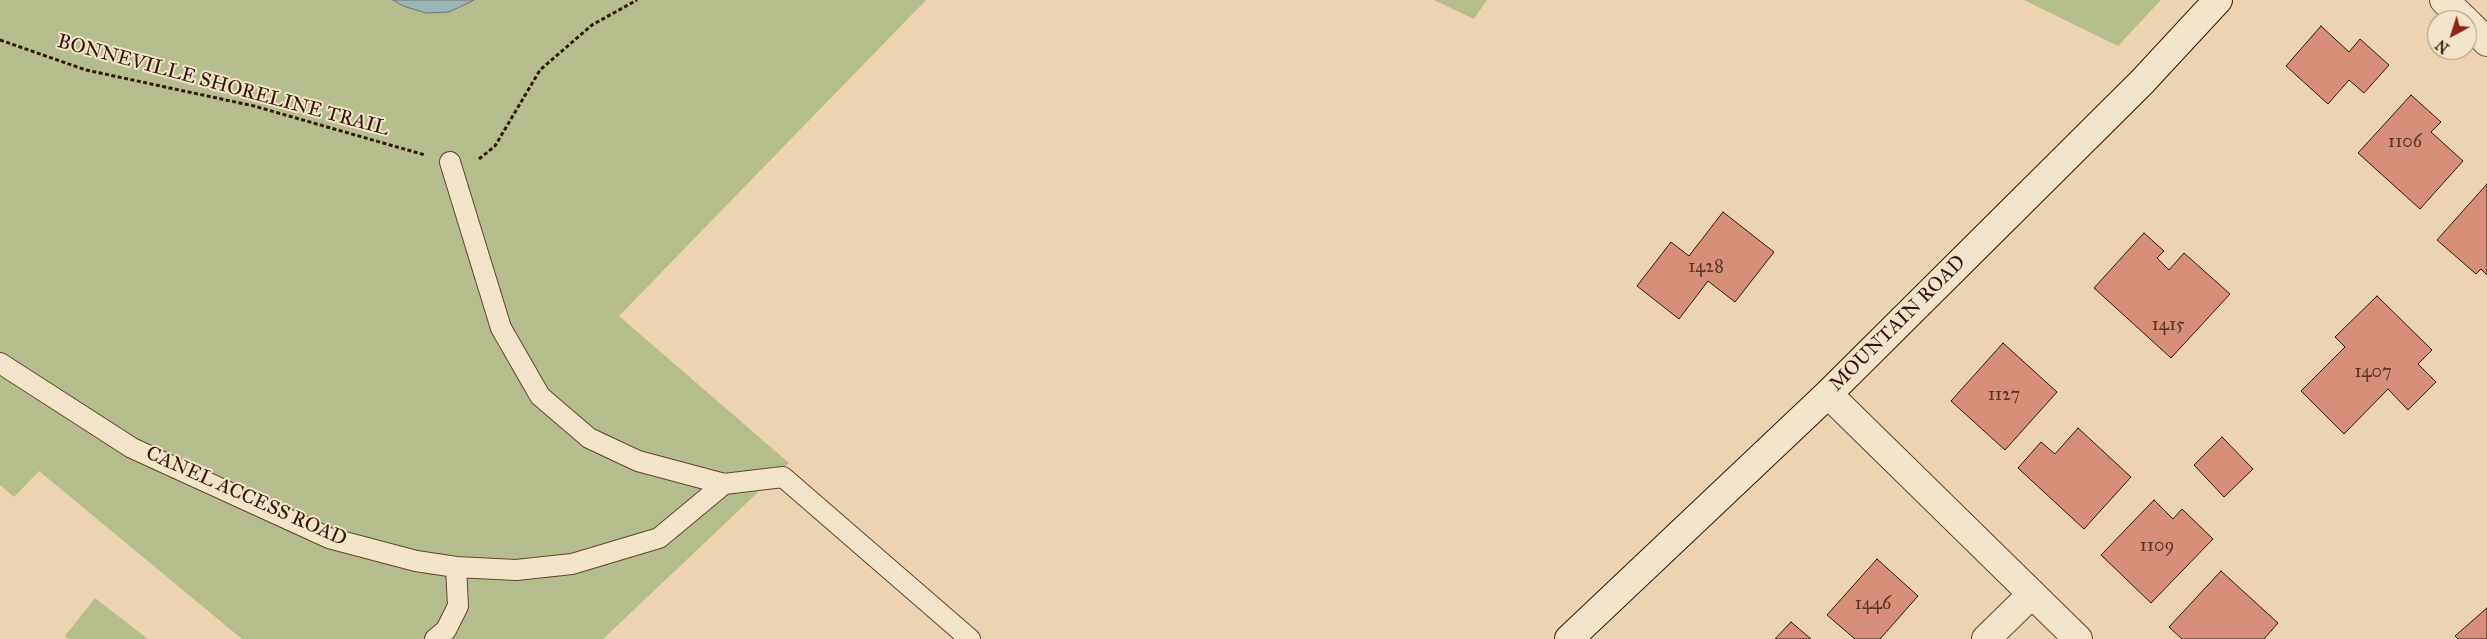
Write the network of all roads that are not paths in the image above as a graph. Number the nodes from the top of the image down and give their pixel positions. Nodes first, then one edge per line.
1 (2218, 0) edge
2 (2444, 0) edge
3 (2454, 10) edge
4 (2477, 32) edge
5 (2487, 42) edge
6 (450, 162) road end
7 (0, 363) edge
8 (1828, 394) junction
9 (724, 484) junction
10 (456, 566) junction
11 (2032, 594) junction
12 (436, 639) edge
13 (970, 639) edge
14 (1569, 639) edge
15 (1986, 639) edge
16 (2078, 639) edge

1 - 8 street, MOUNTAIN ROAD
2 - 3 street
4 - 5 street
6 - 9 lane
7 - 10 lane, CANEL ACCESS ROAD
8 - 11 street
8 - 14 street, MOUNTAIN ROAD
9 - 10 lane, CANEL ACCESS ROAD
9 - 13 lane
10 - 12 lane
11 - 15 street
11 - 16 street

